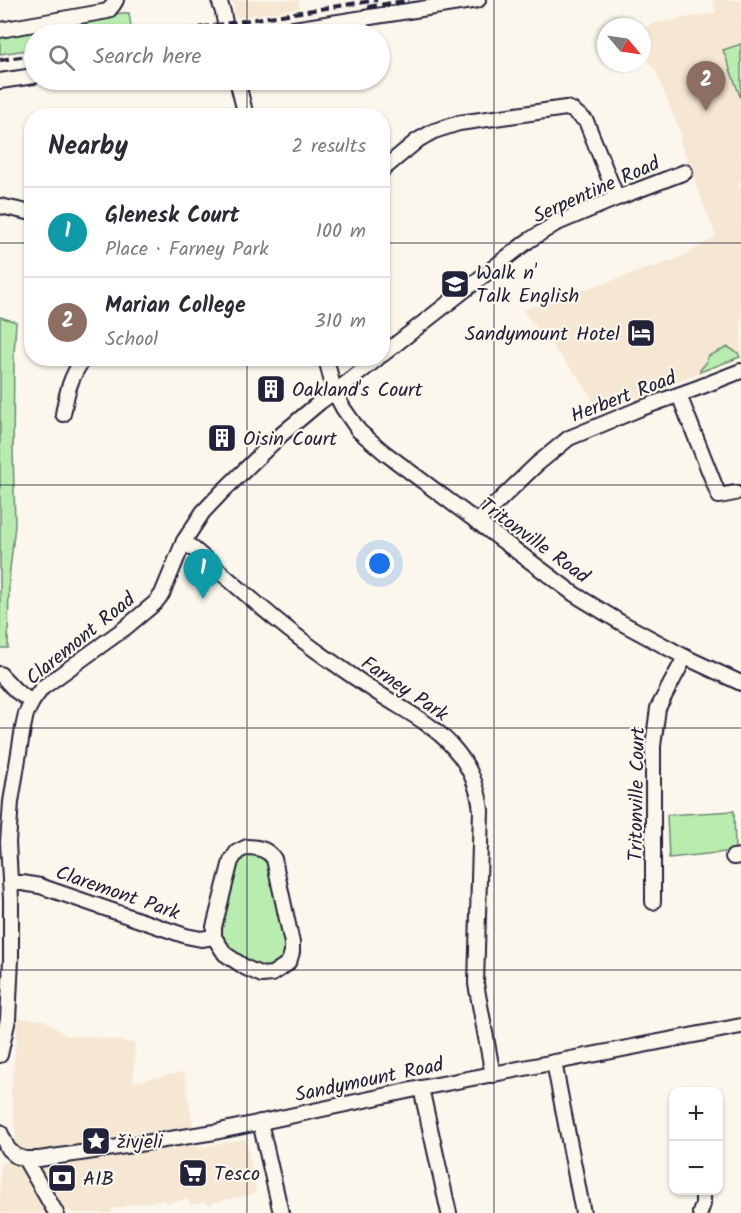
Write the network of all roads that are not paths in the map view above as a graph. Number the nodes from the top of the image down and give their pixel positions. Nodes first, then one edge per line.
1 (116, 0) edge
2 (219, 0) edge
3 (478, 0) edge
4 (32, 24) edge
5 (225, 24) edge
6 (326, 24) edge
7 (24, 26) edge
8 (0, 30) edge
9 (24, 77) edge
10 (0, 81) edge
11 (240, 90) edge
12 (244, 108) edge
13 (390, 163) edge
14 (685, 172) dead end
15 (617, 198) junction
16 (0, 206) edge
17 (24, 211) edge
18 (390, 349) edge
19 (78, 366) edge
20 (328, 366) edge
21 (368, 366) edge
22 (741, 371) edge
23 (334, 392) junction
24 (679, 395) junction
25 (63, 414) dead end
26 (735, 494) dead end
27 (477, 522) junction
28 (184, 541) junction
29 (685, 657) junction
30 (0, 674) edge
31 (741, 683) edge
32 (32, 702) junction
33 (10, 883) junction
34 (653, 902) dead end
35 (214, 937) junction
36 (741, 1026) edge
37 (0, 1055) edge
38 (554, 1062) junction
39 (493, 1075) junction
40 (421, 1088) junction
41 (260, 1122) junction
42 (0, 1132) edge
43 (4, 1152) edge
44 (25, 1160) junction
45 (703, 1195) edge
46 (56, 1213) edge
47 (281, 1213) edge
48 (449, 1213) edge
49 (583, 1213) edge
50 (700, 1213) edge

1 - 4 street
2 - 5 street
3 - 6 street
7 - 8 street
9 - 10 street
11 - 12 street
13 - 15 street
14 - 15 street, Serpentine Road
15 - 18 street, Serpentine Road
16 - 17 street
19 - 25 street
20 - 23 street, Tritonville Road
21 - 23 street
22 - 24 street, Herbert Road
23 - 27 street, Tritonville Road
23 - 28 street, Claremont Road
24 - 26 street
24 - 27 street, Herbert Road
27 - 29 street, Tritonville Road
28 - 32 street, Claremont Road
28 - 39 street, Farney Park
29 - 31 street, Tritonville Road
29 - 34 street, Tritonville Court
30 - 32 street
32 - 33 street, Claremont Road
33 - 35 street, Claremont Park
33 - 37 street, Claremont Road
35 - 35 street
36 - 38 street, Sandymount Road
38 - 39 street, Sandymount Road
38 - 49 street
39 - 40 street, Sandymount Road
40 - 41 street, Sandymount Road
40 - 48 street
41 - 44 street, Sandymount Road
41 - 47 street
42 - 43 street
43 - 44 street
44 - 46 street
45 - 50 street

